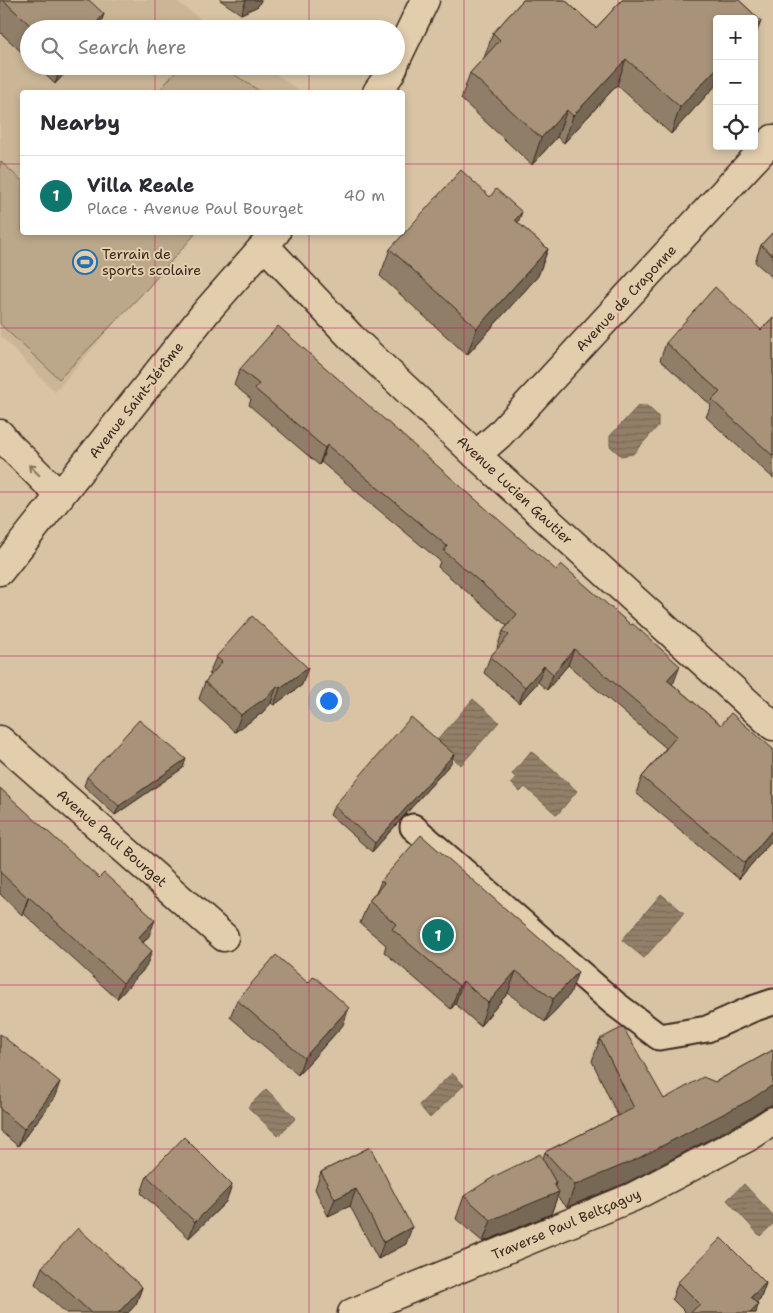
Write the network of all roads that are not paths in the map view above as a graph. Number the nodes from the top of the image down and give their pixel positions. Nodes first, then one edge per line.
1 (424, 0) edge
2 (405, 41) edge
3 (389, 75) edge
4 (378, 90) edge
5 (773, 139) edge
6 (271, 239) edge
7 (0, 434) edge
8 (476, 455) junction
9 (60, 496) junction
10 (0, 571) edge
11 (773, 726) edge
12 (0, 740) edge
13 (413, 827) dead end
14 (224, 937) dead end
15 (773, 1002) edge
16 (773, 1121) edge
17 (352, 1313) edge

1 - 2 street
3 - 4 street
5 - 8 street, Avenue de Craponne
6 - 8 street, Avenue Lucien Gautier
6 - 9 street, Avenue Saint-Jérôme
9 -> 7 street
8 - 11 street, Avenue Lucien Gautier
9 - 10 street, Avenue Saint-Jérôme
12 - 14 street, Avenue Paul Bourget
13 - 15 lane
16 - 17 street, Traverse Paul Beltçaguy

